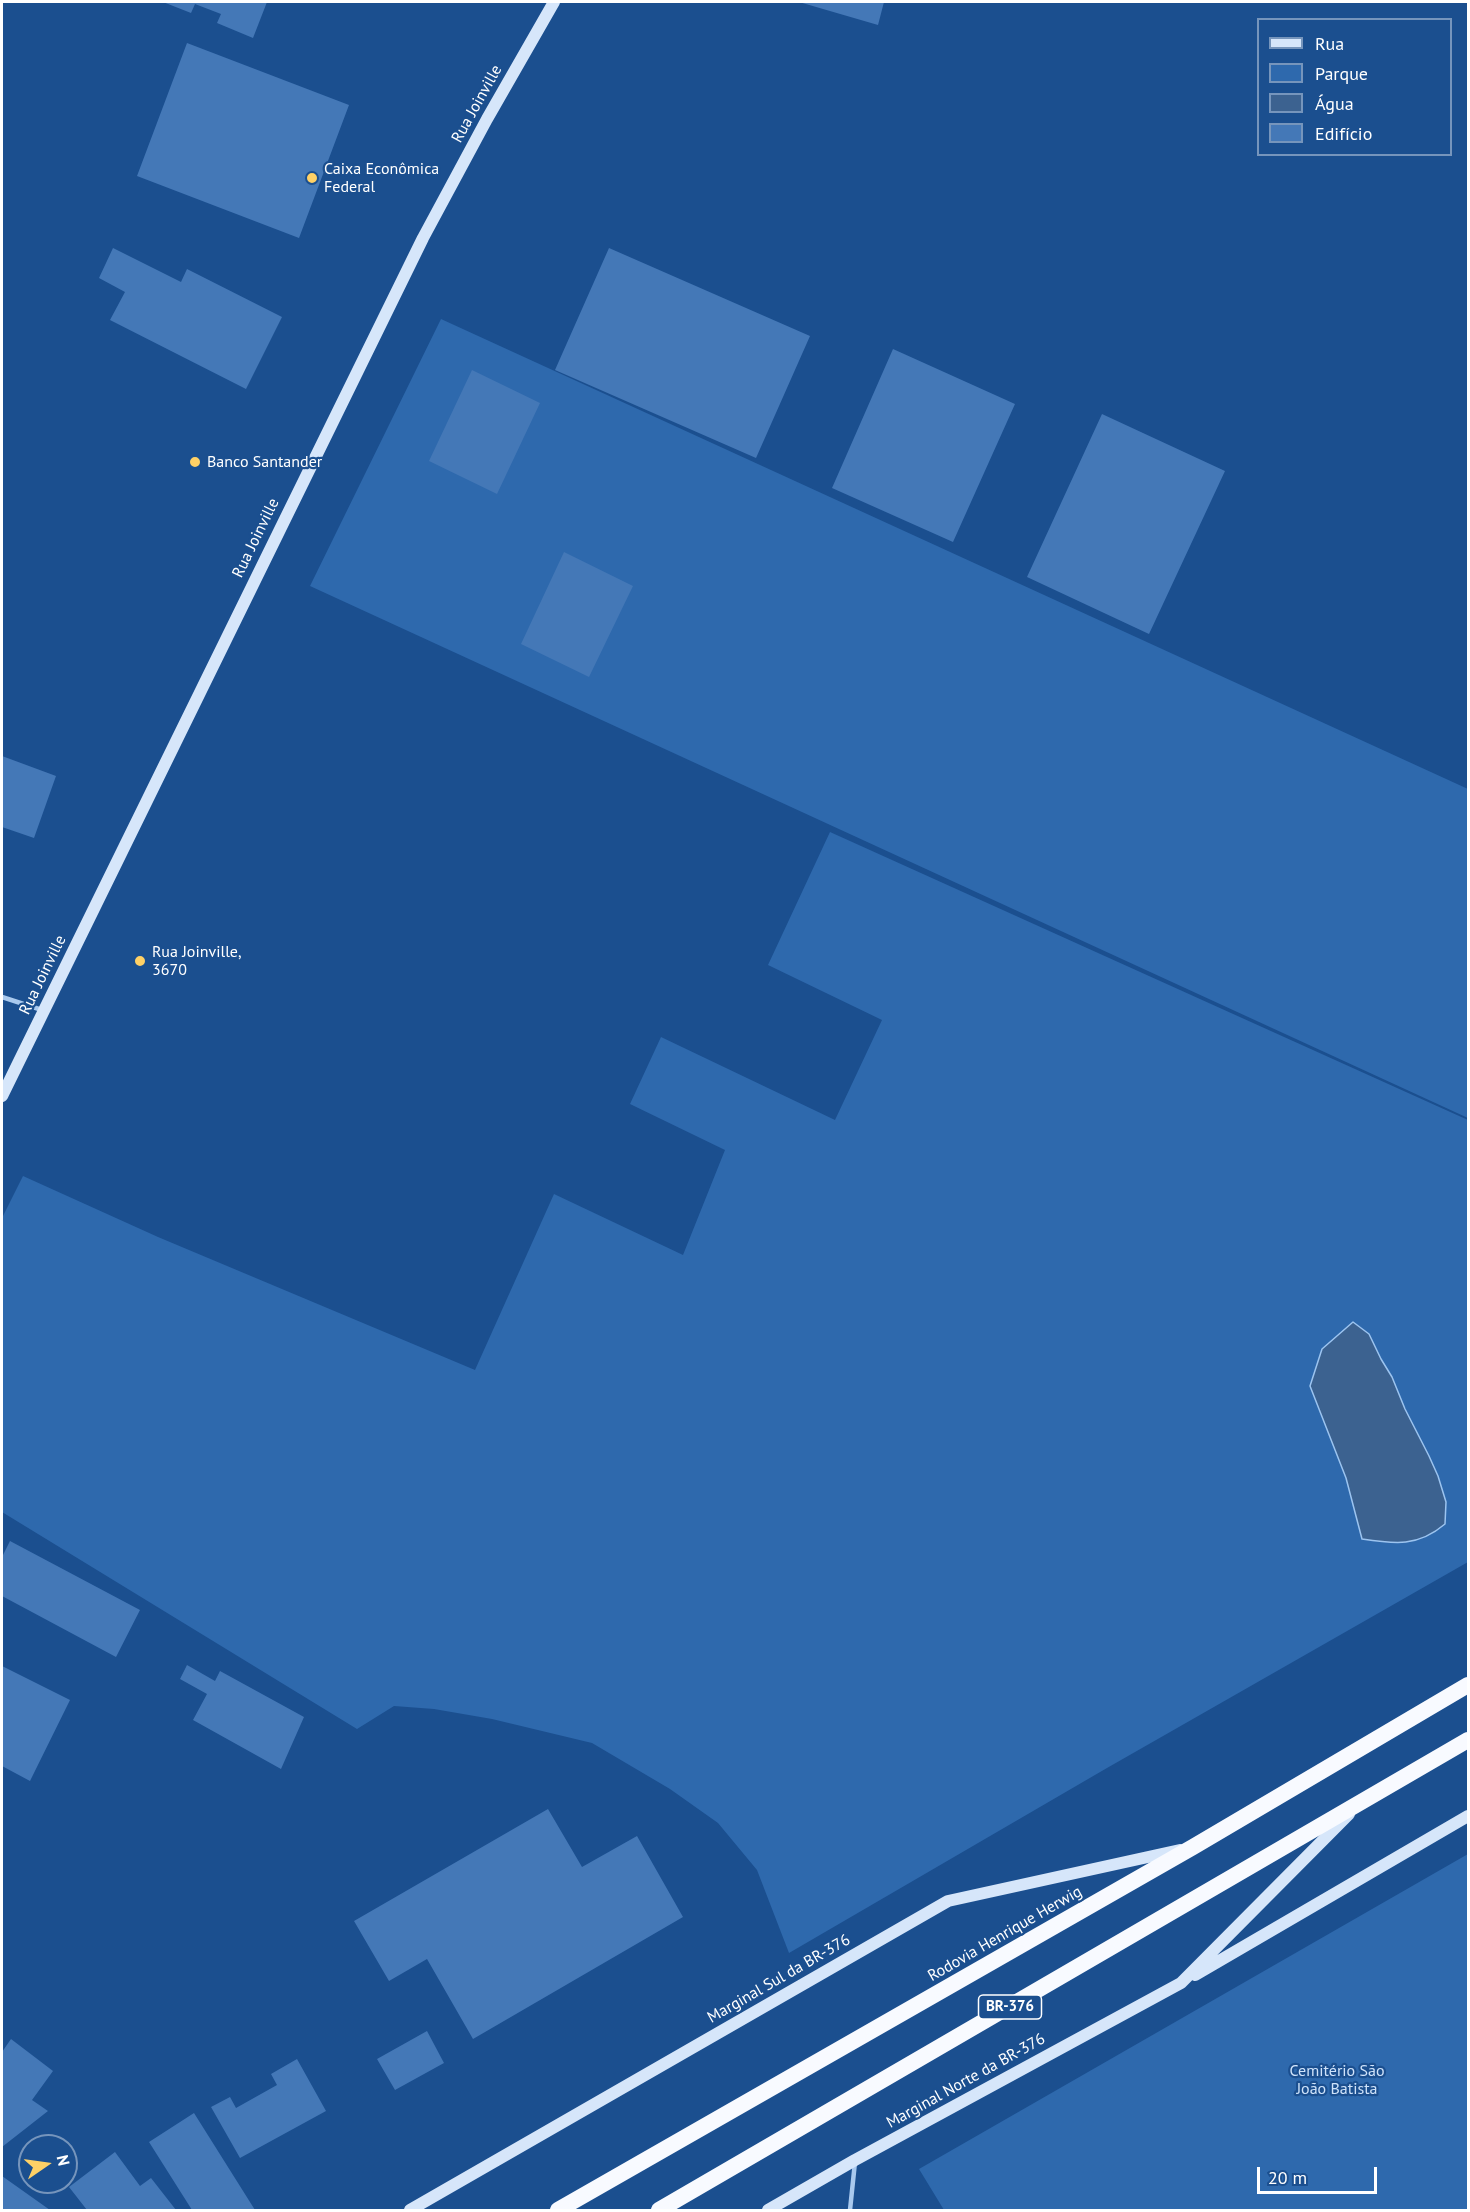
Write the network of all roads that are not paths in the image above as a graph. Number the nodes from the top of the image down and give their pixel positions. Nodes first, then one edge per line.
1 (554, 2) edge
2 (2, 997) edge
3 (44, 1010) junction
4 (2, 1096) edge
5 (1468, 1685) edge
6 (1468, 1740) edge
7 (1360, 1803) junction
8 (1468, 1816) edge
9 (1192, 1847) junction
10 (1181, 1983) junction
11 (855, 2160) junction
12 (410, 2211) edge
13 (558, 2211) edge
14 (659, 2211) edge
15 (768, 2211) edge
16 (850, 2211) edge

1 - 3 main road, Rua Joinville
2 - 3 lane
3 - 4 main road, Rua Joinville
5 - 9 highway, Rodovia Henrique Herwig / BR-376
6 - 7 highway, BR-376
7 - 10 main road, Marginal Norte da BR-376 / BR-376
7 - 14 highway, BR-376
8 - 10 main road, Marginal Norte da BR-376
9 - 12 main road, Marginal Sul da BR-376 / BR-376
9 - 13 highway, Rodovia Henrique Herwig / BR-376
10 - 11 main road, Marginal Norte da BR-376 / BR-376
11 - 15 main road, Marginal Norte da BR-376 / BR-376
11 - 16 lane

